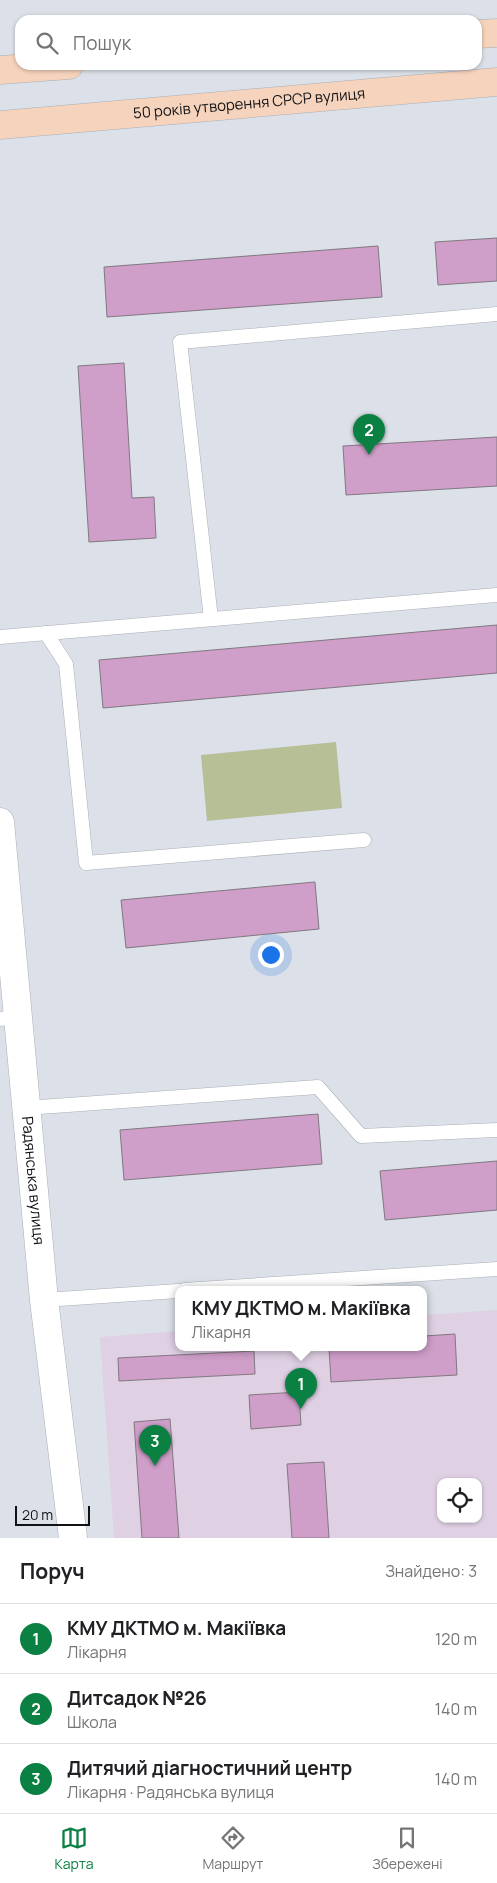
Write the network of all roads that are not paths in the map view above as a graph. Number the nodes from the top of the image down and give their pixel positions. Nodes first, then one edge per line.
1 (497, 33) edge
2 (482, 34) edge
3 (15, 69) edge
4 (0, 70) edge
5 (497, 82) edge
6 (0, 125) edge
7 (497, 314) edge
8 (497, 595) edge
9 (211, 619) junction
10 (46, 633) junction
11 (0, 637) edge
12 (0, 822) edge
13 (364, 840) dead end
14 (9, 1017) edge
15 (26, 1108) junction
16 (497, 1130) edge
17 (497, 1269) edge
18 (244, 1286) edge
19 (175, 1291) edge
20 (44, 1300) junction
21 (73, 1538) edge

1 - 2 main road
3 - 4 main road
5 - 6 main road, 50 років утворення СРСР вулиця
7 - 9 lane
8 - 9 lane
9 - 10 lane
10 - 11 lane
10 - 13 lane
12 - 14 street, Радянська вулиця
14 - 15 street, Радянська вулиця
15 - 16 lane
15 - 20 street, Радянська вулиця
17 - 18 lane
19 - 20 lane
20 - 21 street, Радянська вулиця

